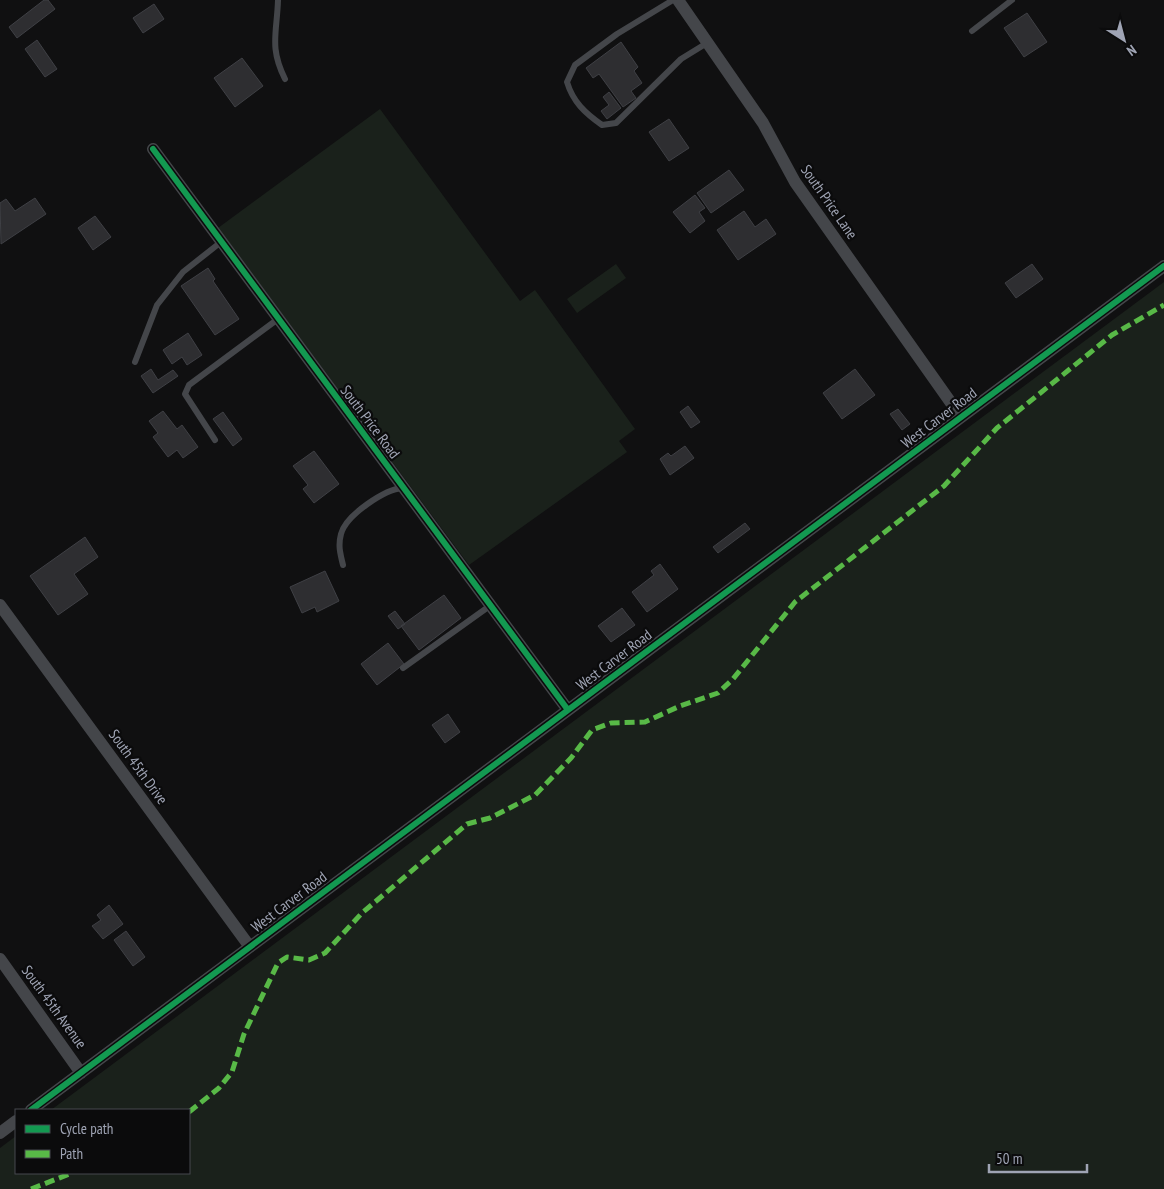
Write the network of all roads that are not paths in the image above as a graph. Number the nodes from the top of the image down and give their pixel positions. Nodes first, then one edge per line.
1 (278, 0) edge
2 (673, 0) edge
3 (678, 0) edge
4 (998, 0) edge
5 (1012, 0) edge
6 (1002, 8) junction
7 (972, 31) dead end
8 (707, 43) junction
9 (285, 79) dead end
10 (153, 149) dead end
11 (222, 242) junction
12 (1164, 266) edge
13 (278, 319) junction
14 (135, 362) dead end
15 (955, 409) junction
16 (215, 440) dead end
17 (404, 488) junction
18 (343, 565) dead end
19 (0, 605) edge
20 (491, 605) junction
21 (403, 668) dead end
22 (568, 710) junction
23 (250, 947) junction
24 (0, 959) edge
25 (81, 1073) junction
26 (31, 1109) edge
27 (15, 1122) edge
28 (0, 1133) edge

1 - 9 lane
2 - 8 lane
3 - 8 street, South Price Lane
4 - 6 lane
5 - 6 lane
6 - 7 lane
8 - 15 street, South Price Lane
10 - 11 street, South Price Road
11 - 13 street, South Price Road
11 - 14 lane
12 - 15 street, West Carver Road
13 - 16 lane
13 - 17 street, South Price Road
15 - 22 street, West Carver Road
17 - 18 lane
17 - 20 street, South Price Road
19 - 23 street, South 45th Drive
20 - 21 lane
20 - 22 street, South Price Road
22 - 23 street, West Carver Road
23 - 25 street, West Carver Road
24 - 25 street, South 45th Avenue
25 - 26 street, West Carver Road
27 - 28 street

